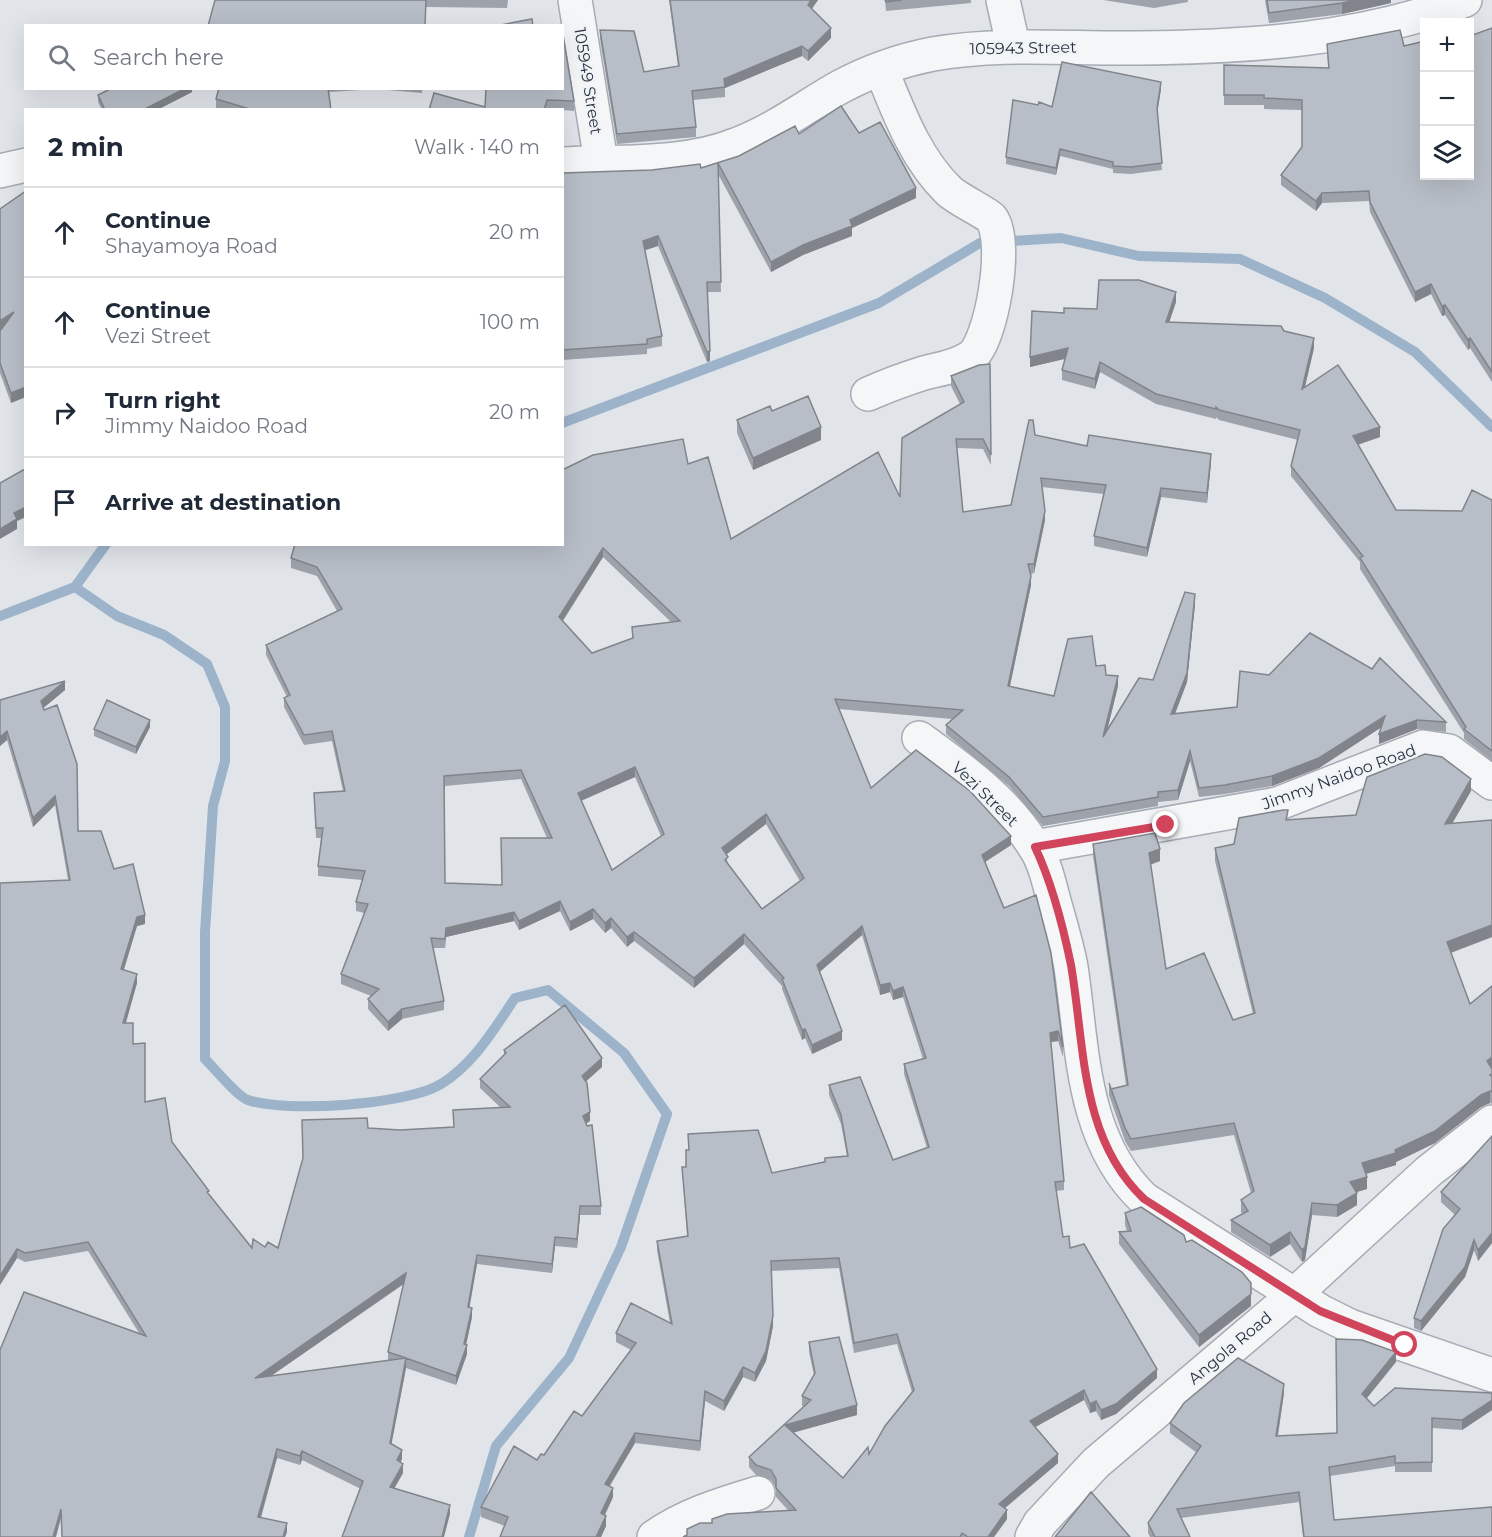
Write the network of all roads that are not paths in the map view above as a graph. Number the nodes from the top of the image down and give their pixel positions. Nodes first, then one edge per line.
1 (575, 0) edge
2 (1003, 0) edge
3 (1465, 0) edge
4 (1012, 45) junction
5 (881, 69) junction
6 (601, 162) junction
7 (564, 164) edge
8 (24, 165) edge
9 (0, 171) edge
10 (868, 394) dead end
11 (919, 738) dead end
12 (1492, 783) edge
13 (1035, 847) junction
14 (1492, 1122) edge
15 (1295, 1294) junction
16 (1492, 1375) edge
17 (758, 1493) dead end
18 (654, 1537) edge
19 (1032, 1537) edge

1 - 6 street, 105949 Street
2 - 4 street
3 - 4 street, 105943 Street
4 - 5 street, 105943 Street
5 - 6 street, 105943 Street
5 - 10 street
6 - 7 street, 105943 Street
8 - 9 street
11 - 13 street, Vezi Street
12 - 13 street, Jimmy Naidoo Road
13 - 15 street, Vezi Street
14 - 15 street, Angola Road
15 - 16 street, Vezi Street
15 - 19 street, Angola Road
17 - 18 street

